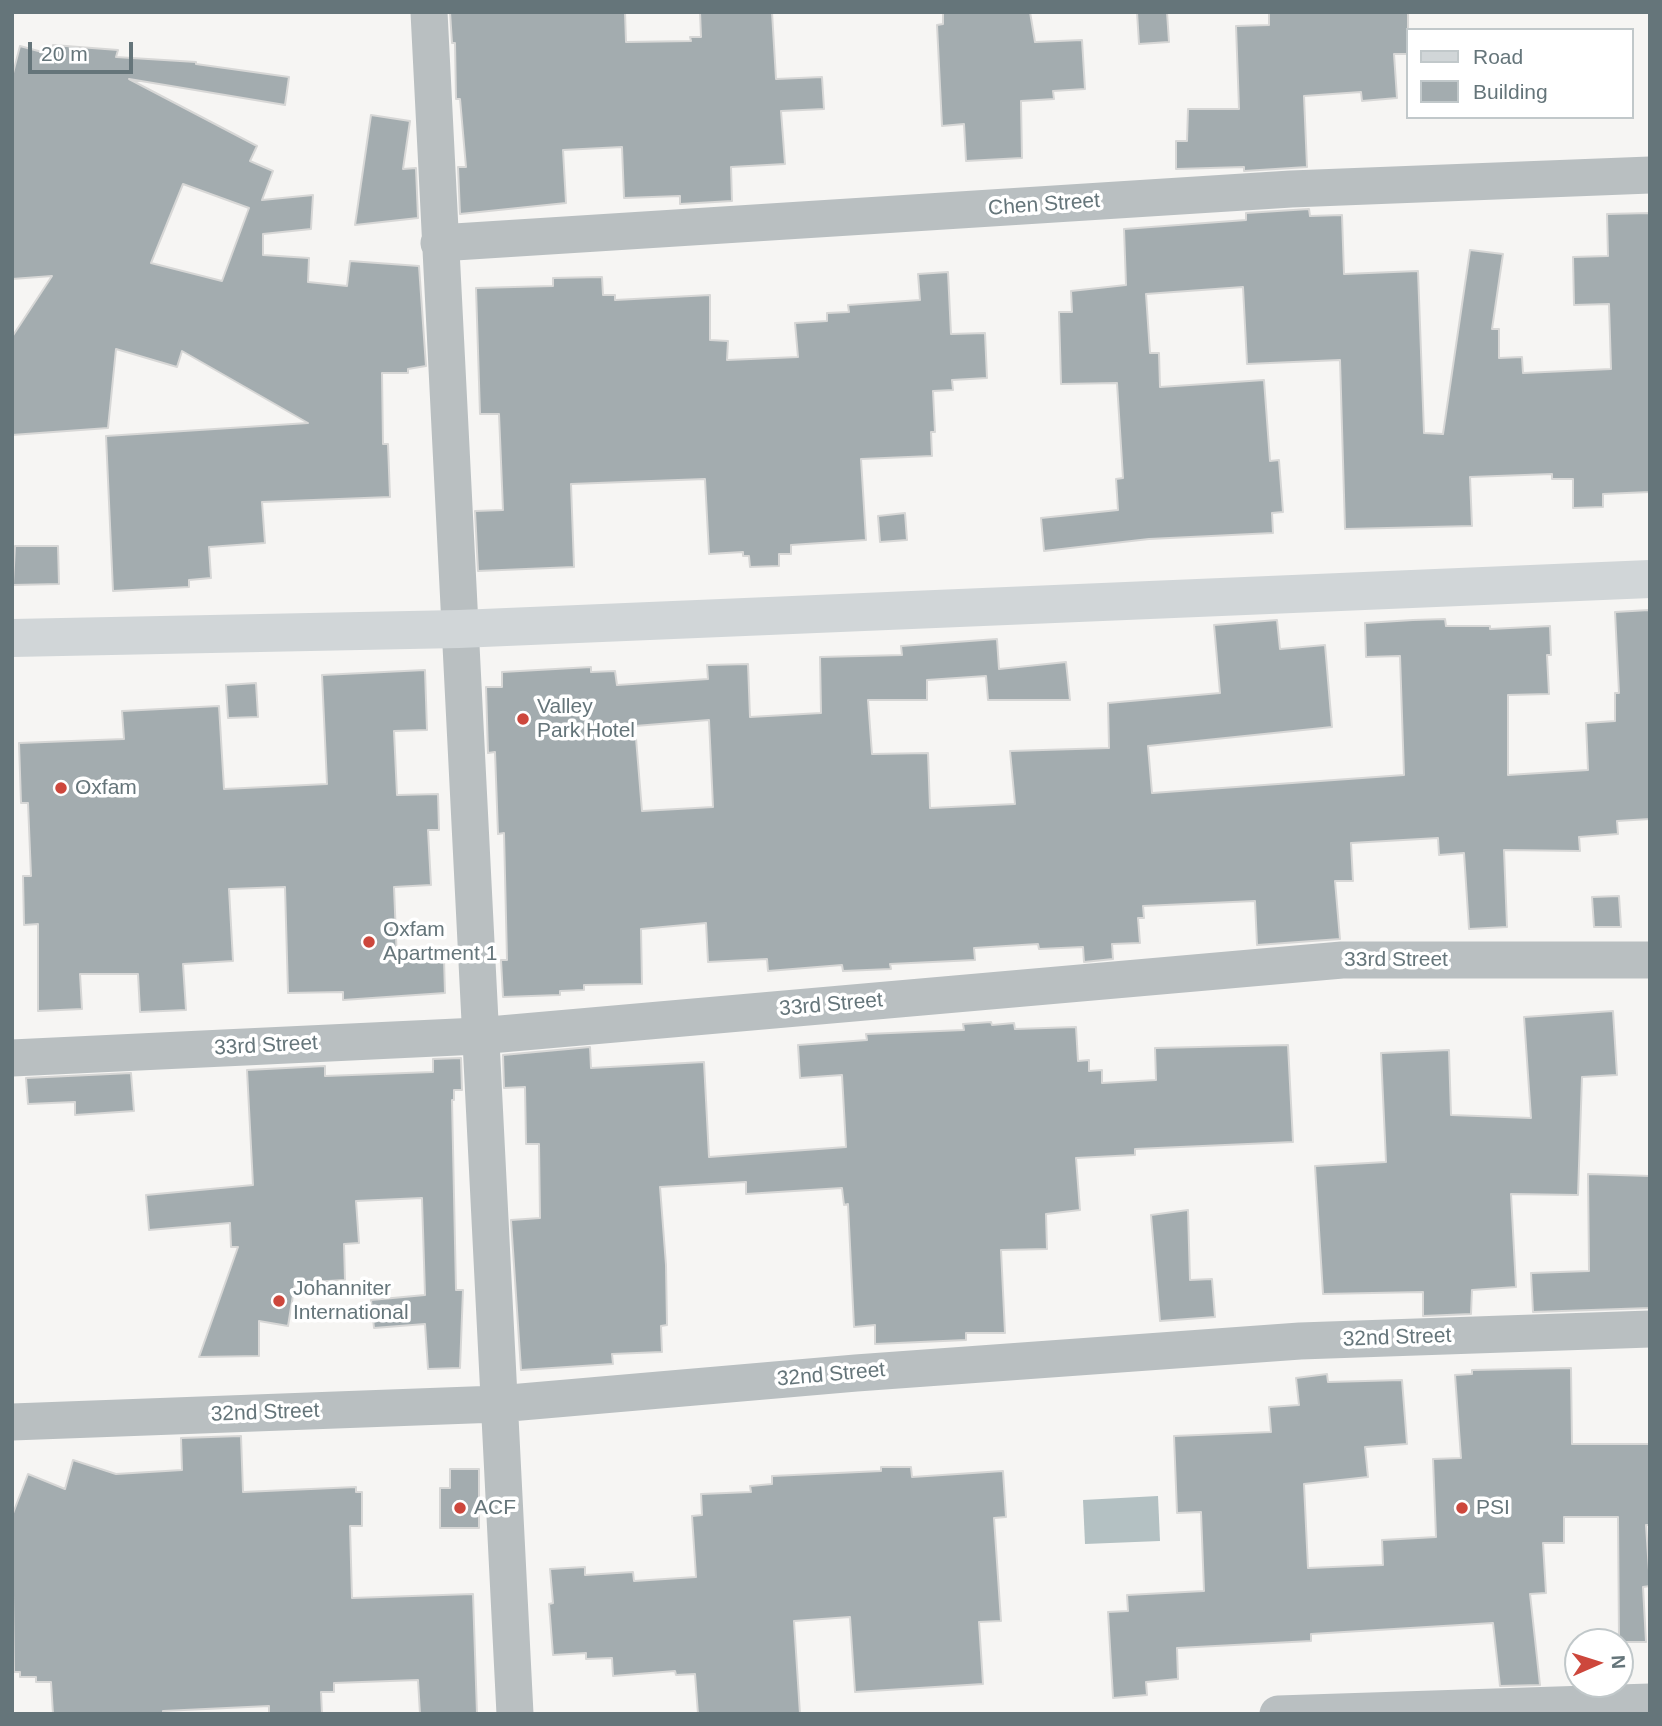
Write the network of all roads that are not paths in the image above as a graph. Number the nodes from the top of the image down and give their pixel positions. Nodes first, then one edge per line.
1 (429, 12) edge
2 (1650, 174) edge
3 (439, 243) junction
4 (1650, 579) edge
5 (459, 629) junction
6 (12, 638) edge
7 (1650, 960) edge
8 (478, 1036) junction
9 (12, 1058) edge
10 (1650, 1329) edge
11 (498, 1404) junction
12 (12, 1422) edge
13 (1650, 1702) edge
14 (515, 1714) edge
15 (1278, 1714) edge

1 - 3 street
2 - 3 street, Chen Street
3 - 5 street
4 - 5 street
5 - 6 street
5 - 8 street
7 - 8 street, 33rd Street
8 - 9 street, 33rd Street
8 - 11 street
10 - 11 street, 32nd Street
11 - 12 street, 32nd Street
11 - 14 street
13 - 15 street

